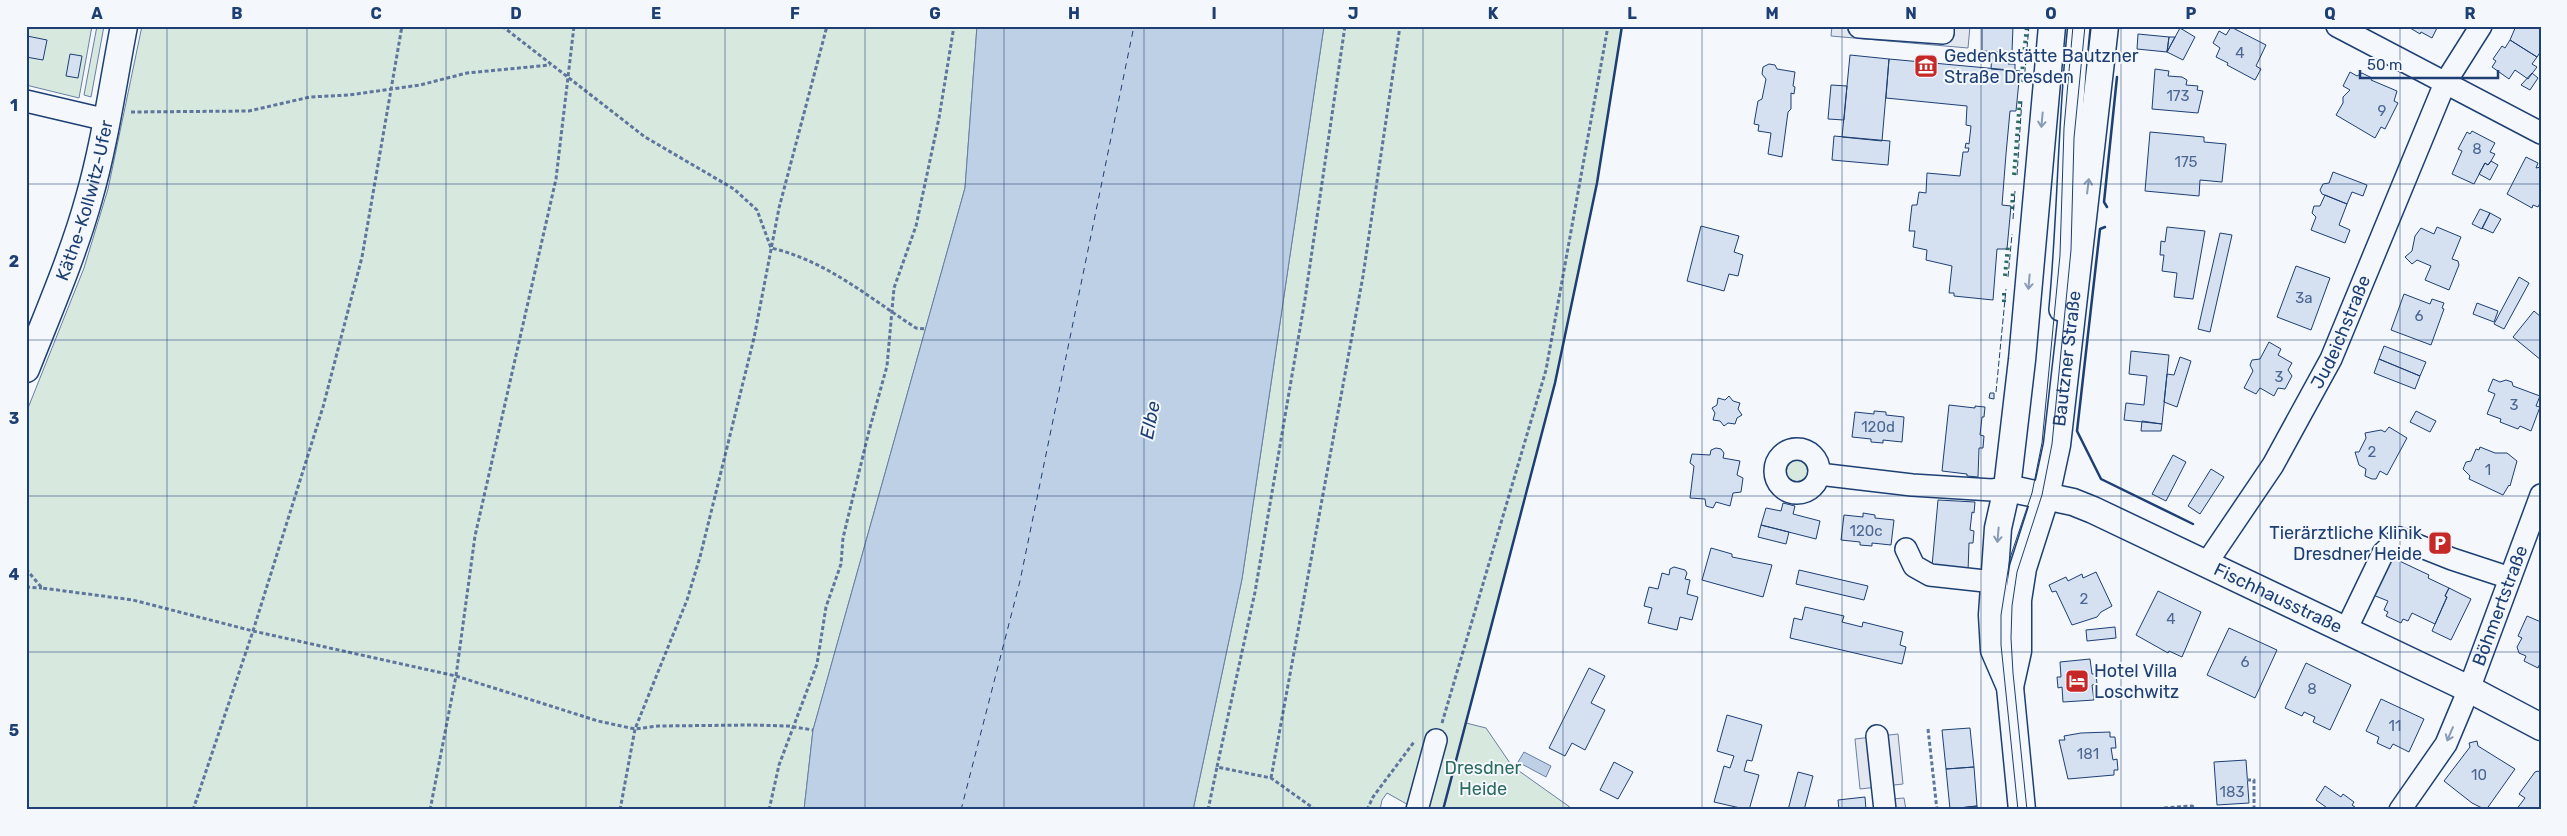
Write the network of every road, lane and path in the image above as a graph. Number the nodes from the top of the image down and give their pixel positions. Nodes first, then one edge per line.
1 (124, 26) edge
2 (402, 26) edge
3 (502, 26) edge
4 (574, 26) edge
5 (827, 26) edge
6 (954, 26) edge
7 (1345, 26) edge
8 (1400, 26) edge
9 (1608, 26) edge
10 (1944, 26) edge
11 (2052, 26) edge
12 (2079, 26) edge
13 (2105, 26) edge
14 (2337, 26) edge
15 (2481, 26) edge
16 (1859, 27) edge
17 (551, 65) junction
18 (2046, 72) junction
19 (569, 80) junction
20 (2445, 83) junction
21 (391, 89) junction
22 (26, 101) edge
23 (115, 116) junction
24 (2069, 133) junction
25 (2541, 133) edge
26 (2067, 206) junction
27 (771, 248) junction
28 (2079, 252) junction
29 (891, 312) junction
30 (926, 329) dead end
31 (26, 369) edge
32 (1819, 474) dead end
33 (2007, 488) junction
34 (2042, 495) junction
35 (2541, 495) edge
36 (1906, 549) dead end
37 (2206, 564) junction
38 (26, 570) edge
39 (2510, 578) junction
40 (1994, 582) junction
41 (26, 587) edge
42 (42, 588) junction
43 (253, 630) junction
44 (2345, 632) junction
45 (456, 676) junction
46 (2010, 687) junction
47 (2469, 689) junction
48 (793, 727) junction
49 (2541, 727) edge
50 (635, 729) junction
51 (1928, 729) dead end
52 (813, 730) dead end
53 (1434, 730) junction
54 (1877, 736) dead end
55 (1217, 767) junction
56 (1271, 778) junction
57 (2247, 780) dead end
58 (2164, 808) dead end
59 (193, 810) edge
60 (430, 810) edge
61 (620, 810) edge
62 (769, 810) edge
63 (1208, 810) edge
64 (1316, 810) edge
65 (1367, 810) edge
66 (1417, 810) edge
67 (1885, 810) edge
68 (1937, 810) edge
69 (2022, 810) edge
70 (2199, 810) edge
71 (2254, 810) edge
72 (2400, 810) edge

1 - 23 main road, Käthe-Kollwitz-Ufer
2 - 21 path
3 - 17 path
4 - 19 path
5 - 27 path
6 - 29 path
7 - 55 path
8 - 56 path
9 - 53 path
10 - 16 street
11 - 18 main road, Bautzner Straße
12 - 24 street
28 -> 13 main road, Bautzner Straße
14 - 20 street
15 - 20 street, Judeichstraße
17 - 19 path
17 - 21 path
18 - 24 street
18 -> 33 main road, Bautzner Straße
19 - 27 path
19 - 45 path
20 - 25 street
20 - 37 street, Judeichstraße
21 - 23 path
21 - 43 path
22 - 23 street
23 - 31 main road, Käthe-Kollwitz-Ufer
24 - 26 street
26 - 28 street
26 - 34 street
27 - 29 path
27 - 50 path
28 - 34 main road, Bautzner Straße
29 - 30 path
29 - 48 path
32 - 33 street
33 - 34 main road, Fischhausstraße
33 -> 40 main road, Bautzner Straße
34 - 37 main road, Fischhausstraße
34 - 46 main road, Bautzner Straße
35 - 39 street, Böhmertstraße
36 - 40 street
37 - 44 main road, Fischhausstraße
38 - 42 path
39 - 44 street
39 - 47 street, Böhmertstraße
40 - 46 main road, Bautzner Straße
41 - 42 path
42 - 43 path
43 - 45 path
43 - 59 path
44 - 47 main road, Fischhausstraße
45 - 50 path
45 - 60 path
46 - 69 main road, Bautzner Straße
47 - 49 main road, Fischhausstraße
47 -> 72 street, Böhmertstraße
48 - 50 path
48 - 52 path
48 - 62 path
50 - 61 path
51 - 68 path
53 - 65 path
53 - 66 street
54 - 67 street
55 - 56 path
55 - 63 path
56 - 64 path
57 - 71 path
58 - 70 path

